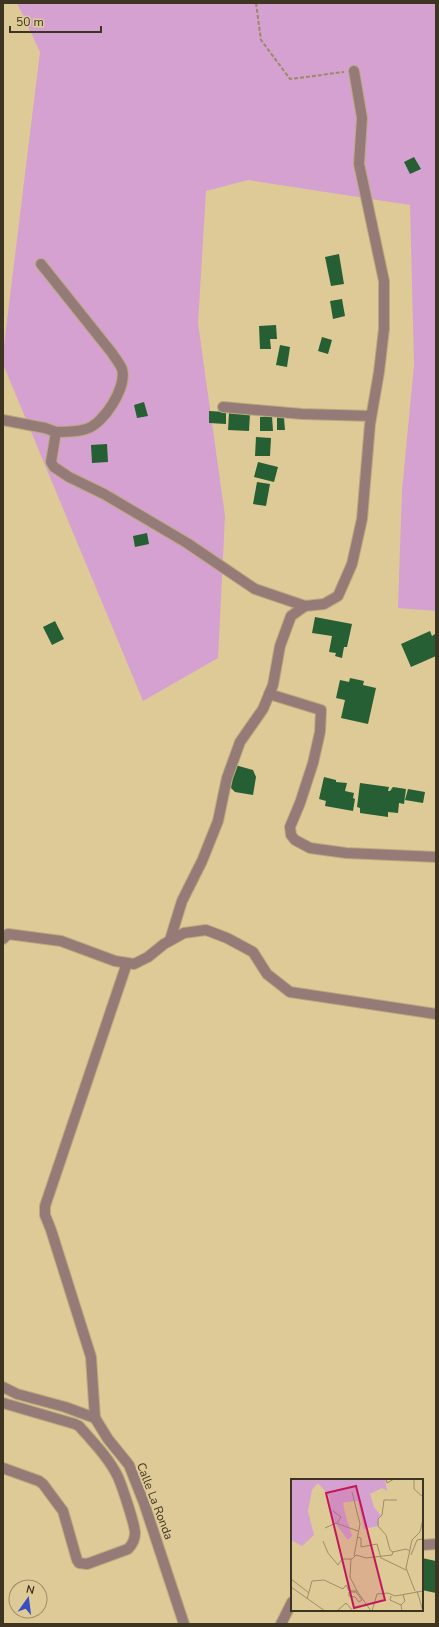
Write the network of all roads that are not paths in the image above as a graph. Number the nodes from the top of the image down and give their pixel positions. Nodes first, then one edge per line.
1 (354, 71) road end
2 (41, 264) dead end
3 (223, 407) dead end
4 (371, 416) junction
5 (3, 420) edge
6 (56, 432) junction
7 (305, 606) junction
8 (269, 694) junction
9 (436, 857) edge
10 (3, 939) edge
11 (170, 940) junction
12 (127, 963) junction
13 (436, 1014) edge
14 (3, 1387) edge
15 (3, 1403) edge
16 (95, 1418) junction
17 (128, 1465) junction
18 (3, 1468) edge
19 (118, 1477) junction
20 (436, 1544) edge
21 (423, 1545) edge
22 (291, 1604) edge
23 (184, 1624) edge
24 (281, 1624) edge

1 - 4 street
2 - 6 street
3 - 4 street
4 - 7 street
5 - 6 street
6 - 7 street
7 - 8 street
8 - 9 street
8 - 11 street
10 - 12 street
11 - 12 street
11 - 13 street
12 - 16 street
14 - 16 street
15 - 19 street
16 - 17 street, Calle La Ronda
17 - 19 street
17 - 23 street, Calle La Ronda
18 - 19 street
20 - 21 street
22 - 24 street

